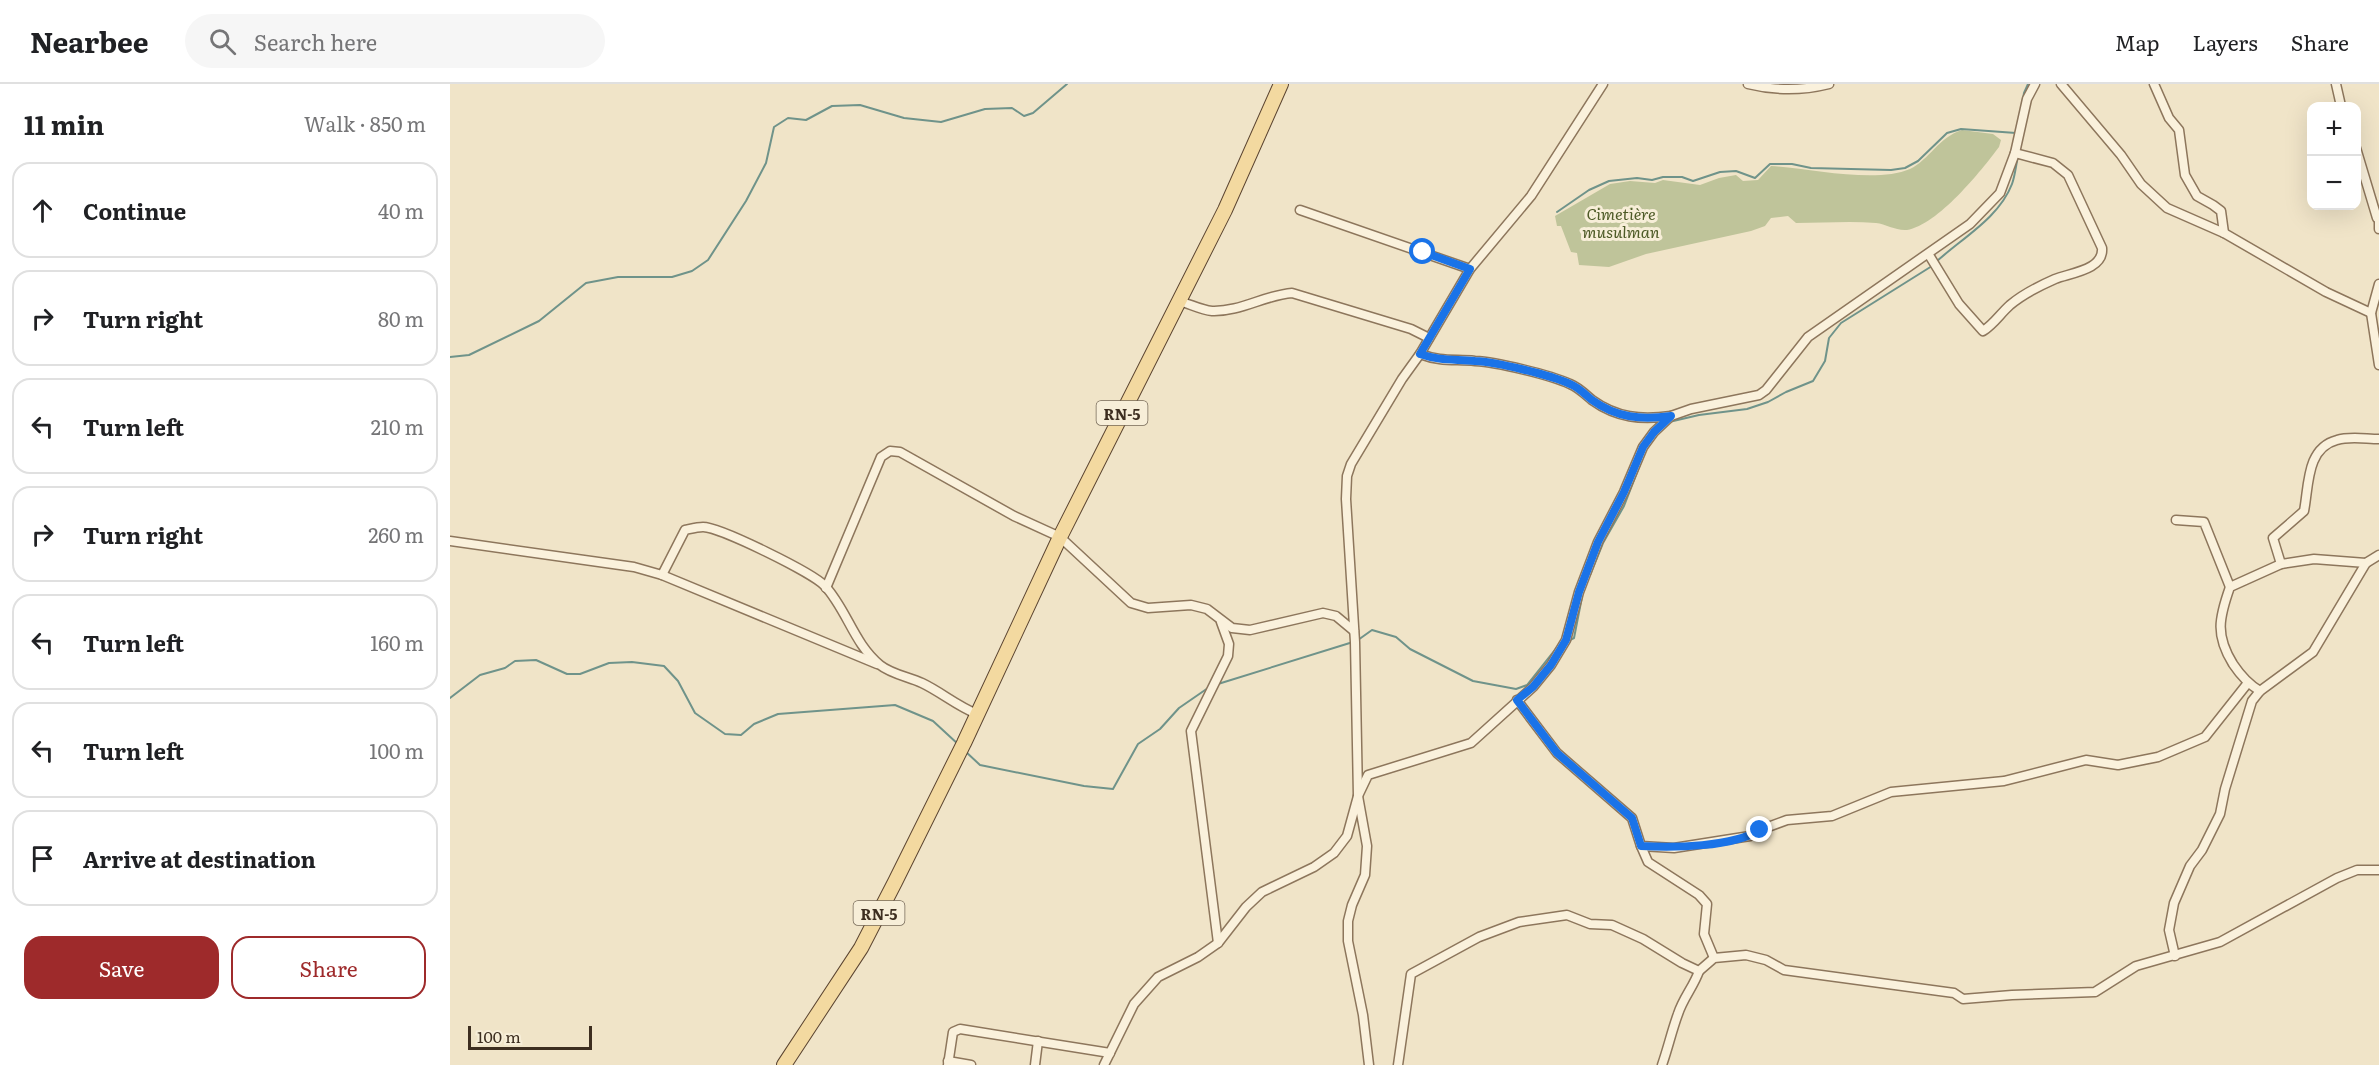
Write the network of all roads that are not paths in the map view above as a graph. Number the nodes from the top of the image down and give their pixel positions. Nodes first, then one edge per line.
1 (1281, 84) edge
2 (1604, 84) edge
3 (1748, 84) edge
4 (1829, 84) edge
5 (2035, 84) edge
6 (2061, 84) edge
7 (2154, 84) edge
8 (2336, 84) edge
9 (2340, 102) edge
10 (2015, 153) junction
11 (2359, 156) edge
12 (1300, 210) dead end
13 (2378, 217) edge
14 (2379, 229) edge
15 (2224, 233) junction
16 (1929, 255) junction
17 (1470, 269) junction
18 (2379, 284) edge
19 (1179, 301) junction
20 (2371, 313) junction
21 (1429, 338) junction
22 (1420, 354) junction
23 (2379, 365) edge
24 (1671, 416) junction
25 (2379, 439) edge
26 (2176, 520) dead end
27 (1060, 537) junction
28 (450, 541) edge
29 (2379, 555) edge
30 (2366, 563) junction
31 (2281, 564) junction
32 (662, 575) junction
33 (2230, 587) junction
34 (826, 588) junction
35 (1220, 619) junction
36 (1354, 631) junction
37 (881, 666) junction
38 (2247, 684) junction
39 (2260, 692) junction
40 (1517, 700) junction
41 (977, 714) junction
42 (1358, 796) junction
43 (1641, 846) junction
44 (2379, 870) edge
45 (1218, 943) junction
46 (2175, 956) junction
47 (1714, 958) junction
48 (1699, 971) junction
49 (1038, 1041) junction
50 (1110, 1053) junction
51 (948, 1063) edge
52 (784, 1065) edge
53 (971, 1065) edge
54 (1035, 1065) edge
55 (1104, 1065) edge
56 (1369, 1065) edge
57 (1398, 1065) edge
58 (1662, 1065) edge

1 - 19 main road, RN-5
2 - 17 street
3 - 4 street
5 - 10 street
6 - 15 street
7 - 15 street
8 - 9 street
10 - 16 street
10 - 16 street
11 - 13 street
12 - 17 street
13 - 14 street
15 - 20 street
16 - 24 street
17 - 21 street
18 - 20 street
19 - 21 street
19 - 27 main road, RN-5
20 - 23 street
21 - 22 street
22 - 24 street
22 - 36 street
24 - 40 street
25 - 31 street
26 - 33 street
27 - 34 street
27 - 35 street
27 - 41 main road, RN-5
28 - 32 street
29 - 30 street
30 - 31 street
30 - 39 street
31 - 33 street
32 - 34 street
32 - 37 street
33 - 38 street
34 - 37 street
35 - 36 street
35 - 45 street
36 - 42 street
37 - 41 street
38 - 39 street
38 - 43 street
39 - 46 street
40 - 42 street
40 - 43 street
41 - 52 main road, RN-5
42 - 45 street
42 - 56 street
43 - 47 street
44 - 46 street
45 - 50 street
46 - 47 street
47 - 48 street
48 - 57 street
48 - 58 street
49 - 50 street
49 - 51 street
49 - 54 street
50 - 55 street
51 - 53 street

